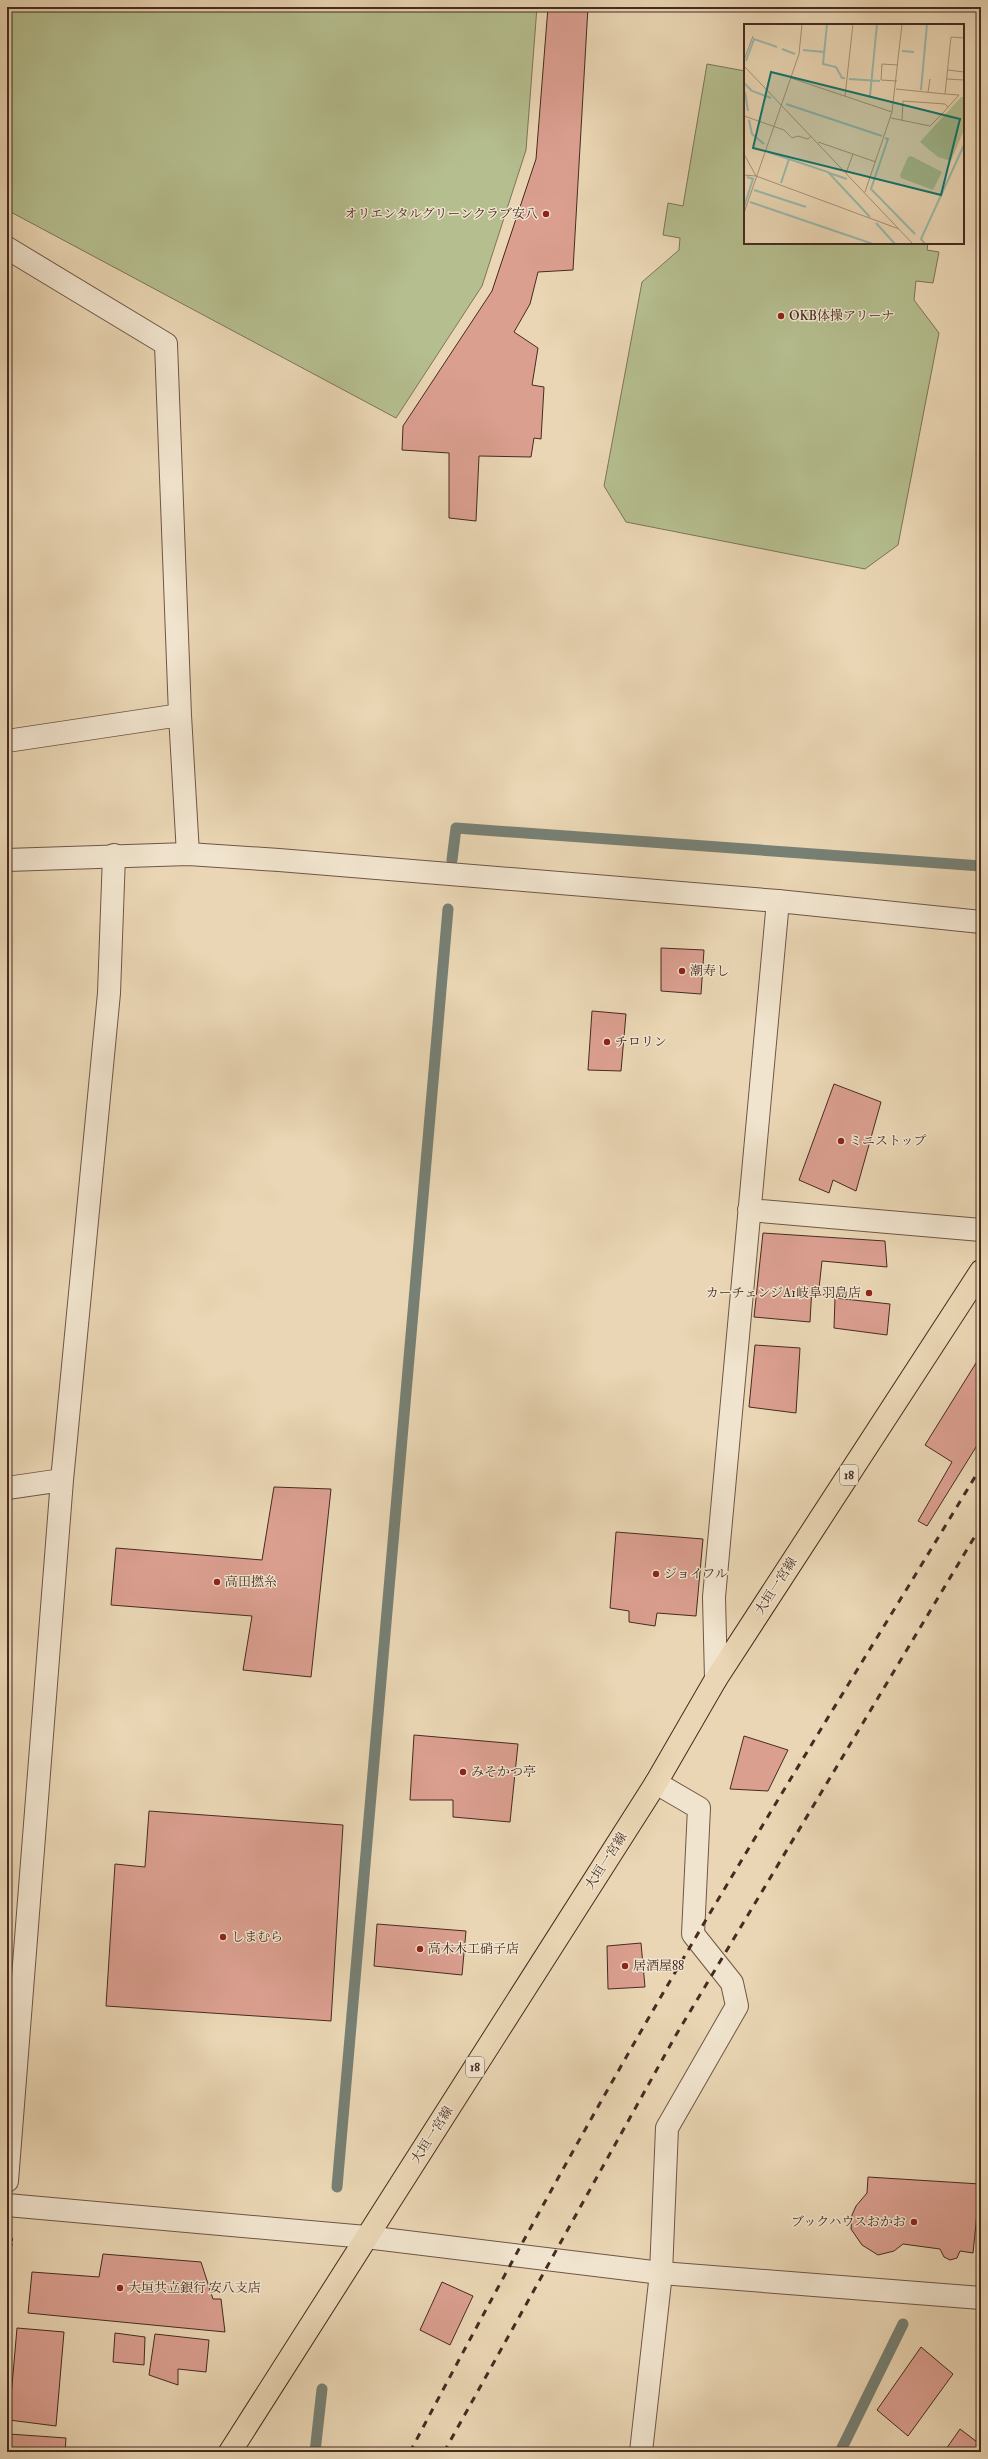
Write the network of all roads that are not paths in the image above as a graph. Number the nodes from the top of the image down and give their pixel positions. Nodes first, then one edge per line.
1 (7, 248) edge
2 (180, 715) junction
3 (7, 741) edge
4 (188, 854) junction
5 (114, 855) junction
6 (7, 860) edge
7 (778, 901) junction
8 (981, 922) edge
9 (749, 1210) junction
10 (981, 1230) edge
11 (981, 1271) edge
12 (62, 1480) junction
13 (7, 1488) edge
14 (716, 1679) junction
15 (656, 1783) junction
16 (7, 2181) edge
17 (11, 2206) edge
18 (366, 2238) junction
19 (661, 2273) junction
20 (981, 2298) edge
21 (230, 2452) edge
22 (641, 2452) edge

1 - 2 street
2 - 3 street
2 - 4 street
4 - 5 street
4 - 7 street
5 - 6 street
5 - 12 street
7 - 8 street
7 - 9 street
9 - 10 street
9 - 14 street
11 - 14 main road, 大垣一宮線 / 18
12 - 13 street
12 - 16 street
14 - 15 main road, 大垣一宮線 / 18
15 - 18 main road, 大垣一宮線 / 18
15 - 19 street
17 - 18 street
18 - 19 street
18 - 21 main road, 大垣一宮線 / 18
19 - 20 street
19 - 22 street

